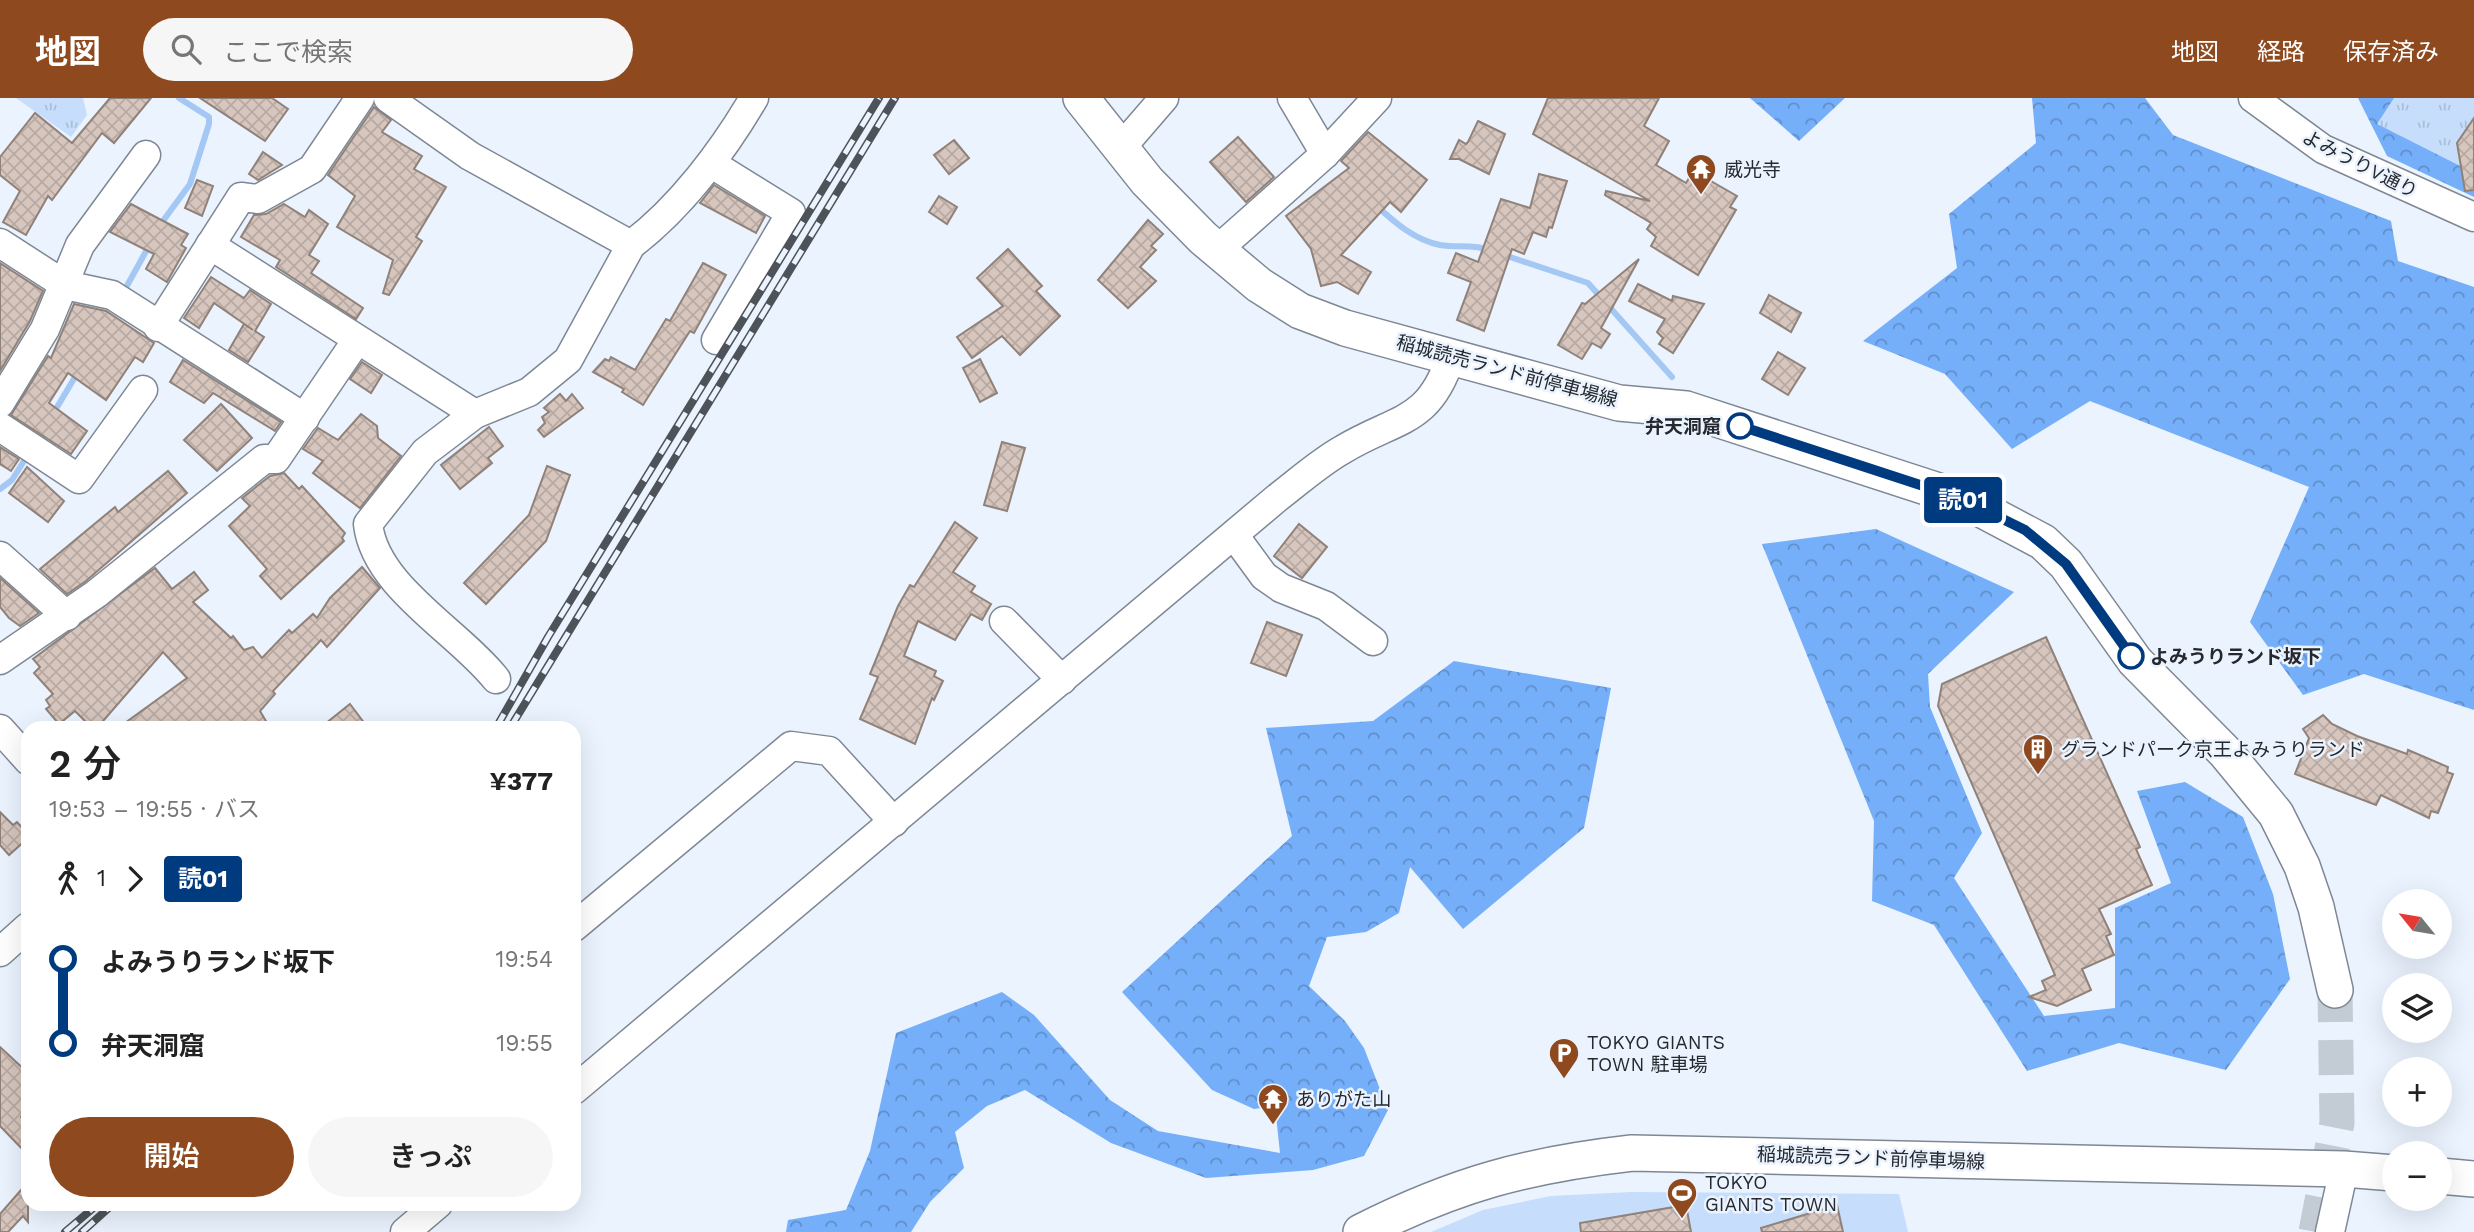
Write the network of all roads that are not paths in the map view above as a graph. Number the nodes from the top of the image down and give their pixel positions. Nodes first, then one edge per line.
1 (360, 98) edge
2 (388, 98) edge
3 (1081, 98) edge
4 (1164, 98) edge
5 (1292, 98) edge
6 (1377, 98) edge
7 (2253, 98) edge
8 (742, 103) edge
9 (421, 108) edge
10 (1120, 149) junction
11 (1325, 154) junction
12 (145, 155) dead end
13 (712, 164) junction
14 (2474, 217) edge
15 (0, 243) edge
16 (210, 245) junction
17 (631, 245) junction
18 (1216, 251) junction
19 (65, 285) junction
20 (158, 327) junction
21 (357, 340) junction
22 (716, 340) dead end
23 (1451, 356) junction
24 (10, 366) edge
25 (144, 390) dead end
26 (0, 403) edge
27 (475, 414) junction
28 (305, 418) junction
29 (0, 427) edge
30 (1234, 535) junction
31 (0, 556) edge
32 (67, 615) junction
33 (1004, 621) dead end
34 (1373, 641) dead end
35 (0, 660) edge
36 (496, 679) dead end
37 (1062, 680) junction
38 (0, 729) edge
39 (21, 752) edge
40 (894, 822) junction
41 (581, 921) edge
42 (21, 934) edge
43 (0, 952) edge
44 (2335, 990) tunnel mouth
45 (581, 1084) edge
46 (2344, 1169) junction
47 (2382, 1172) edge
48 (2452, 1178) edge
49 (2474, 1179) edge
50 (430, 1211) edge
51 (405, 1232) edge
52 (1361, 1232) edge
53 (2330, 1232) edge

1 - 16 street
2 - 9 street
3 - 10 main road, 稲城読売ランド前停車場線
4 - 10 street
5 - 11 street
6 - 11 street
7 - 14 street, よみうりV通り
8 - 13 street
9 - 17 street
10 - 18 main road, 稲城読売ランド前停車場線
11 - 18 street
12 - 19 street
13 - 17 street
13 - 22 street
15 - 19 street
16 - 20 street
16 - 21 street
17 - 27 street
18 - 23 main road, 稲城読売ランド前停車場線
19 - 20 street
19 - 24 street
20 - 28 street
21 - 27 street
21 - 28 street
23 - 30 street
23 - 44 main road, 稲城読売ランド前停車場線
24 - 26 street
25 - 29 street
27 - 36 street
28 - 32 street
30 - 34 street
30 - 37 street
31 - 32 street
32 - 35 street
33 - 37 street
37 - 40 street
38 - 39 street
40 - 41 street
40 - 45 street
42 - 43 street
46 - 47 main road, 稲城読売ランド前停車場線
46 - 52 main road, 稲城読売ランド前停車場線
46 - 53 street
48 - 49 main road
50 - 51 street

